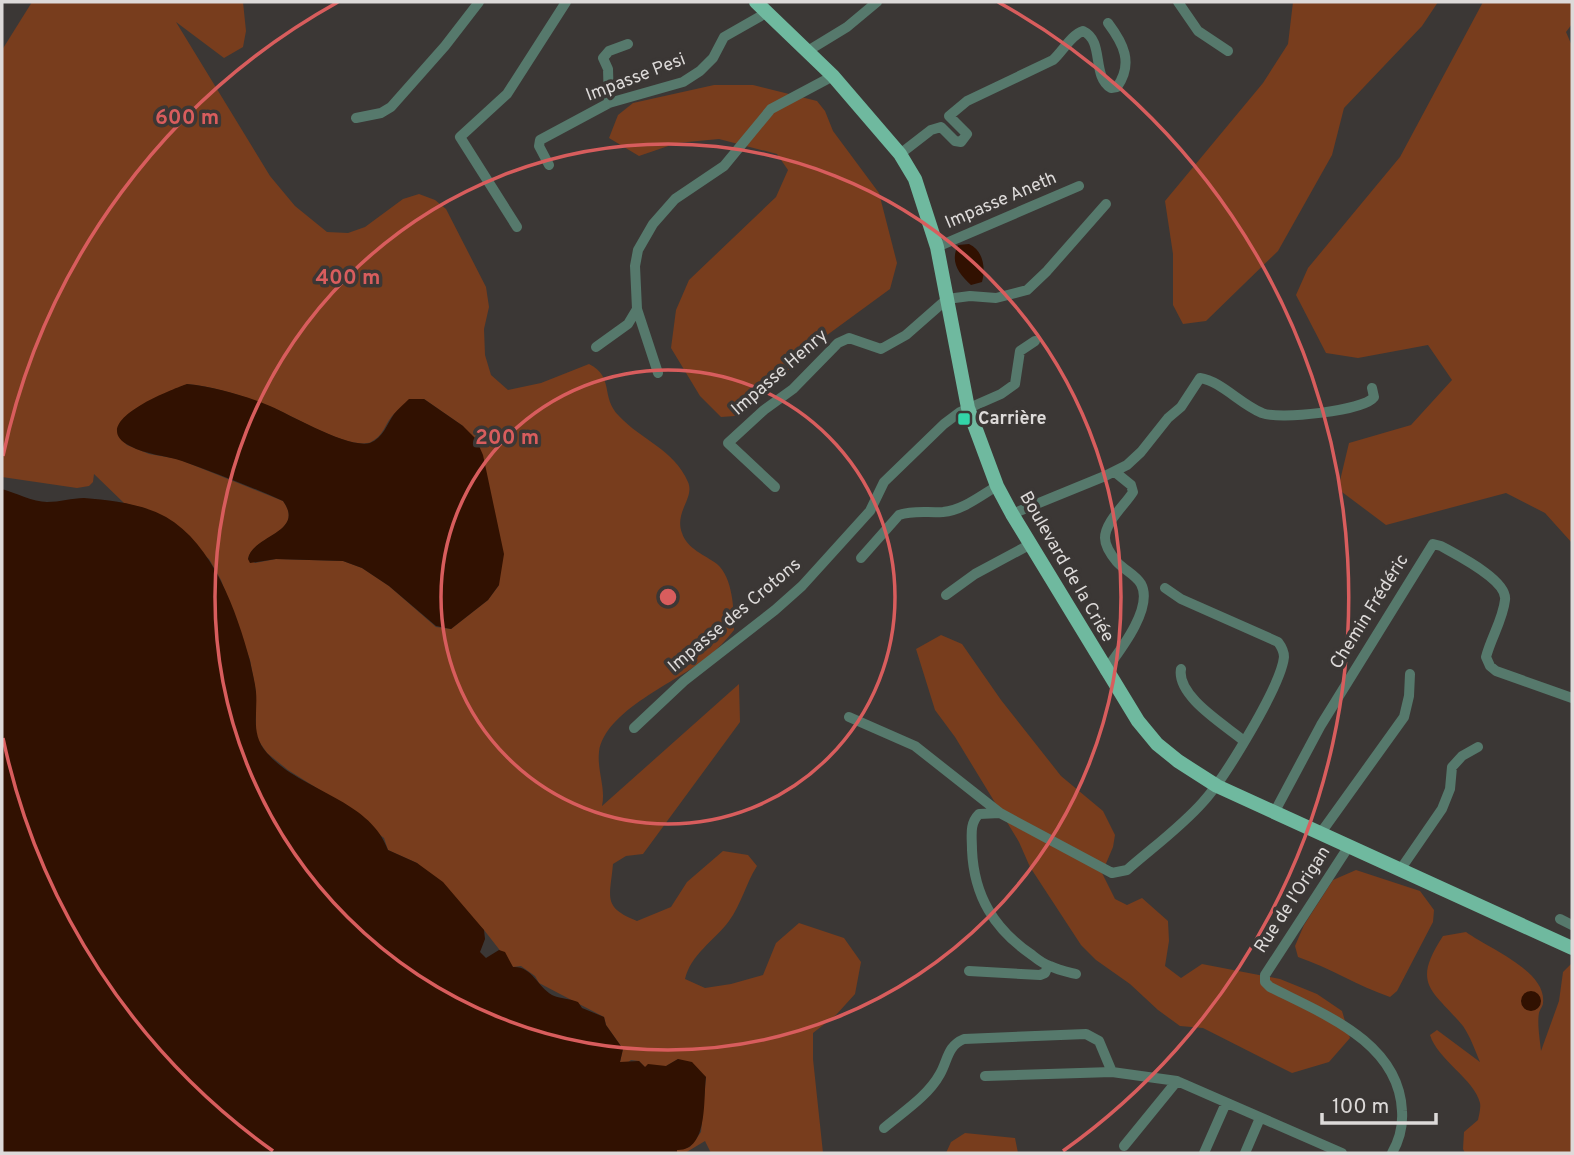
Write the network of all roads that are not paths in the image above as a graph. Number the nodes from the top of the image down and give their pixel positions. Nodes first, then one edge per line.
1 (479, 2) edge
2 (566, 2) edge
3 (877, 2) edge
4 (1178, 2) edge
5 (761, 7) edge
6 (1108, 23) dead end
7 (628, 44) dead end
8 (1228, 51) dead end
9 (806, 52) junction
10 (833, 76) junction
11 (609, 103) junction
12 (356, 118) dead end
13 (900, 154) junction
14 (549, 164) dead end
15 (1079, 186) dead end
16 (1107, 204) dead end
17 (517, 227) dead end
18 (937, 247) junction
19 (947, 299) junction
20 (637, 309) junction
21 (1035, 341) dead end
22 (596, 347) dead end
23 (658, 373) dead end
24 (1372, 388) dead end
25 (968, 408) junction
26 (1115, 471) junction
27 (997, 486) junction
28 (775, 487) dead end
29 (1012, 514) junction
30 (1029, 545) junction
31 (861, 558) dead end
32 (1165, 588) dead end
33 (946, 595) dead end
34 (1181, 669) dead end
35 (1105, 671) junction
36 (1410, 674) dead end
37 (1572, 698) edge
38 (849, 717) dead end
39 (634, 728) dead end
40 (1244, 741) junction
41 (1478, 747) dead end
42 (1217, 786) junction
43 (1000, 813) junction
44 (1275, 813) junction
45 (1320, 834) junction
46 (1349, 846) junction
47 (1400, 870) junction
48 (1560, 919) dead end
49 (1572, 925) edge
50 (1572, 948) edge
51 (1048, 966) junction
52 (969, 971) dead end
53 (1076, 974) dead end
54 (1112, 1072) junction
55 (985, 1076) dead end
56 (1177, 1081) junction
57 (1226, 1103) junction
58 (1260, 1118) junction
59 (884, 1128) dead end
60 (1124, 1146) dead end
61 (1204, 1153) edge
62 (1245, 1153) edge
63 (1342, 1153) edge
64 (1392, 1153) edge

1 - 12 street
2 - 17 street
3 - 9 street
4 - 8 street
5 - 9 main road, Boulevard de la Criée
5 - 11 street, Impasse Pesi
6 - 13 street
7 - 11 street
9 - 10 main road, Boulevard de la Criée
10 - 13 main road, Boulevard de la Criée
10 - 20 street
11 - 14 street, Impasse Pesi
13 - 18 main road, Boulevard de la Criée
15 - 18 street, Impasse Aneth
16 - 19 street
18 - 19 main road, Boulevard de la Criée
19 - 25 main road, Boulevard de la Criée
19 - 28 street, Impasse Henry
20 - 22 street
20 - 23 street
21 - 25 street, Impasse des Crotons
24 - 26 street
25 - 27 main road, Boulevard de la Criée
25 - 39 street, Impasse des Crotons
26 - 29 street
26 - 35 street
27 - 29 main road, Boulevard de la Criée
27 - 31 street
29 - 30 main road, Boulevard de la Criée
30 - 33 street
30 - 35 main road, Boulevard de la Criée
32 - 40 street
34 - 40 street
35 - 42 main road, Boulevard de la Criée
36 - 45 street
37 - 44 street, Chemin Frédéric
38 - 43 street
40 - 42 street
41 - 47 street
42 - 43 street
42 - 44 main road, Boulevard de la Criée
43 - 51 street
44 - 45 main road, Boulevard de la Criée
45 - 46 main road, Boulevard de la Criée
46 - 47 main road, Boulevard de la Criée
46 - 64 street, Rue de l'Origan
47 - 50 main road, Boulevard de la Criée
48 - 49 street
51 - 52 street
51 - 53 street
54 - 55 street
54 - 56 street
54 - 59 street
56 - 57 street
56 - 60 street
57 - 58 street
57 - 61 street
58 - 62 street
58 - 63 street

